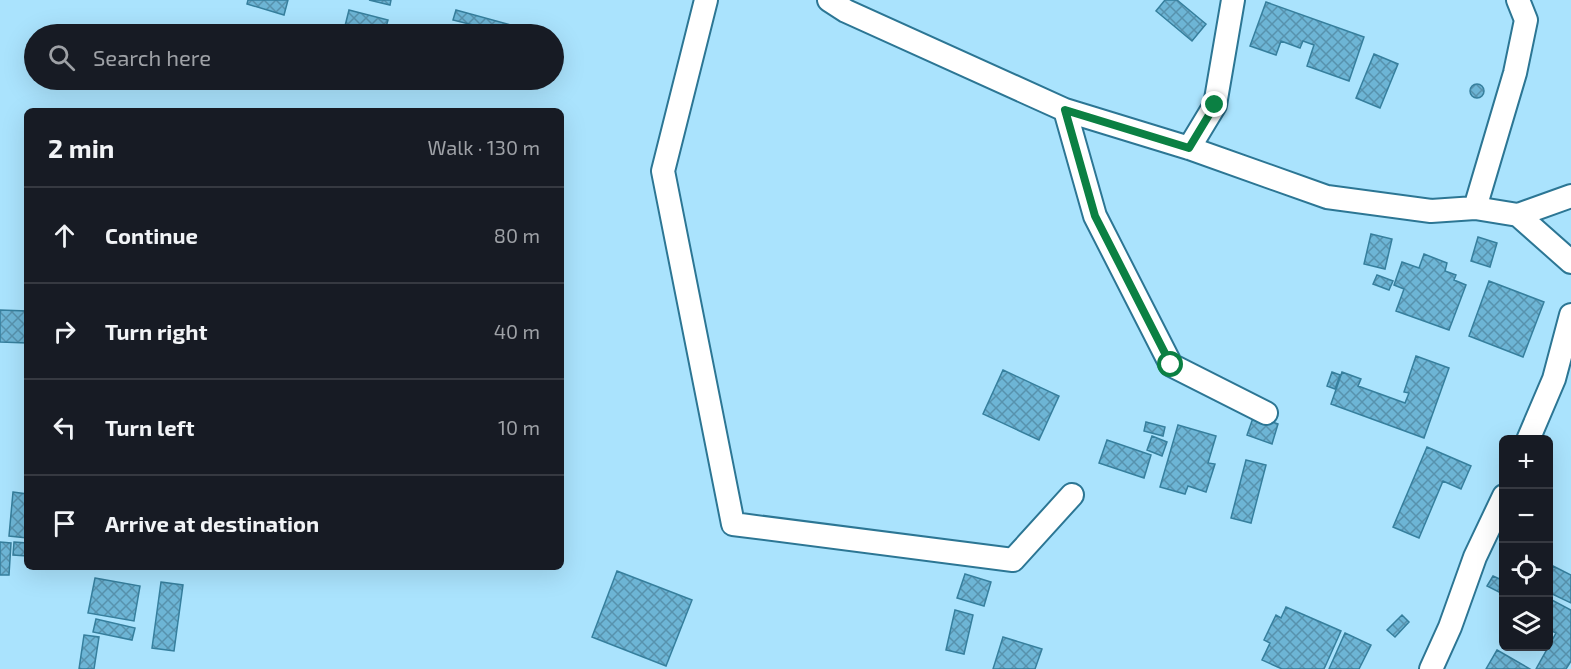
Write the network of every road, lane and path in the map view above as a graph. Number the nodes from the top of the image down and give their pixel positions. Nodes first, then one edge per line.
1 (706, 0) edge
2 (830, 0) edge
3 (1233, 0) edge
4 (1518, 0) edge
5 (1065, 110) junction
6 (1189, 148) junction
7 (1571, 196) edge
8 (1475, 208) junction
9 (1518, 215) junction
10 (1571, 262) edge
11 (1571, 315) edge
12 (1266, 412) dead end
13 (1530, 435) edge
14 (1072, 495) dead end
15 (1499, 505) edge
16 (1431, 669) edge

1 - 14 street
2 - 5 street
3 - 6 street
4 - 8 street
5 - 6 street
5 - 12 street
6 - 8 street
7 - 9 street
8 - 9 street
9 - 10 street
11 - 13 street
15 - 16 street

